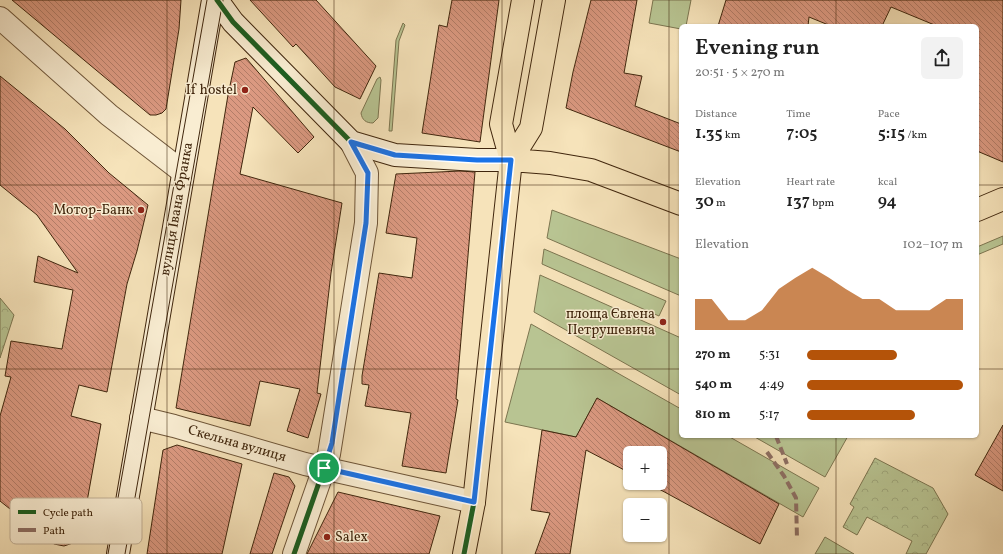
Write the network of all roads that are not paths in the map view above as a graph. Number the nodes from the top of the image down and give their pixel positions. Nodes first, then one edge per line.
1 (213, 0) edge
2 (217, 0) edge
3 (523, 0) edge
4 (554, 0) edge
5 (0, 18) edge
6 (351, 142) junction
7 (511, 160) junction
8 (183, 172) junction
9 (1003, 199) edge
10 (679, 203) edge
11 (979, 209) edge
12 (140, 427) junction
13 (324, 468) junction
14 (128, 498) edge
15 (474, 502) junction
16 (120, 544) edge
17 (118, 554) edge
18 (294, 554) edge
19 (464, 554) edge

1 - 8 street, вулиця Івана Франка
2 - 6 street
3 - 7 main road
4 - 7 main road
5 - 8 street
6 - 7 street
6 - 13 street
7 - 10 main road
7 - 15 main road
8 - 12 street, вулиця Івана Франка
9 - 11 main road
12 - 13 street, Скельна вулиця
12 - 14 street, вулиця Івана Франка
13 - 15 street, Скельна вулиця
13 - 18 street
15 - 19 main road
16 - 17 street, вулиця Івана Франка

